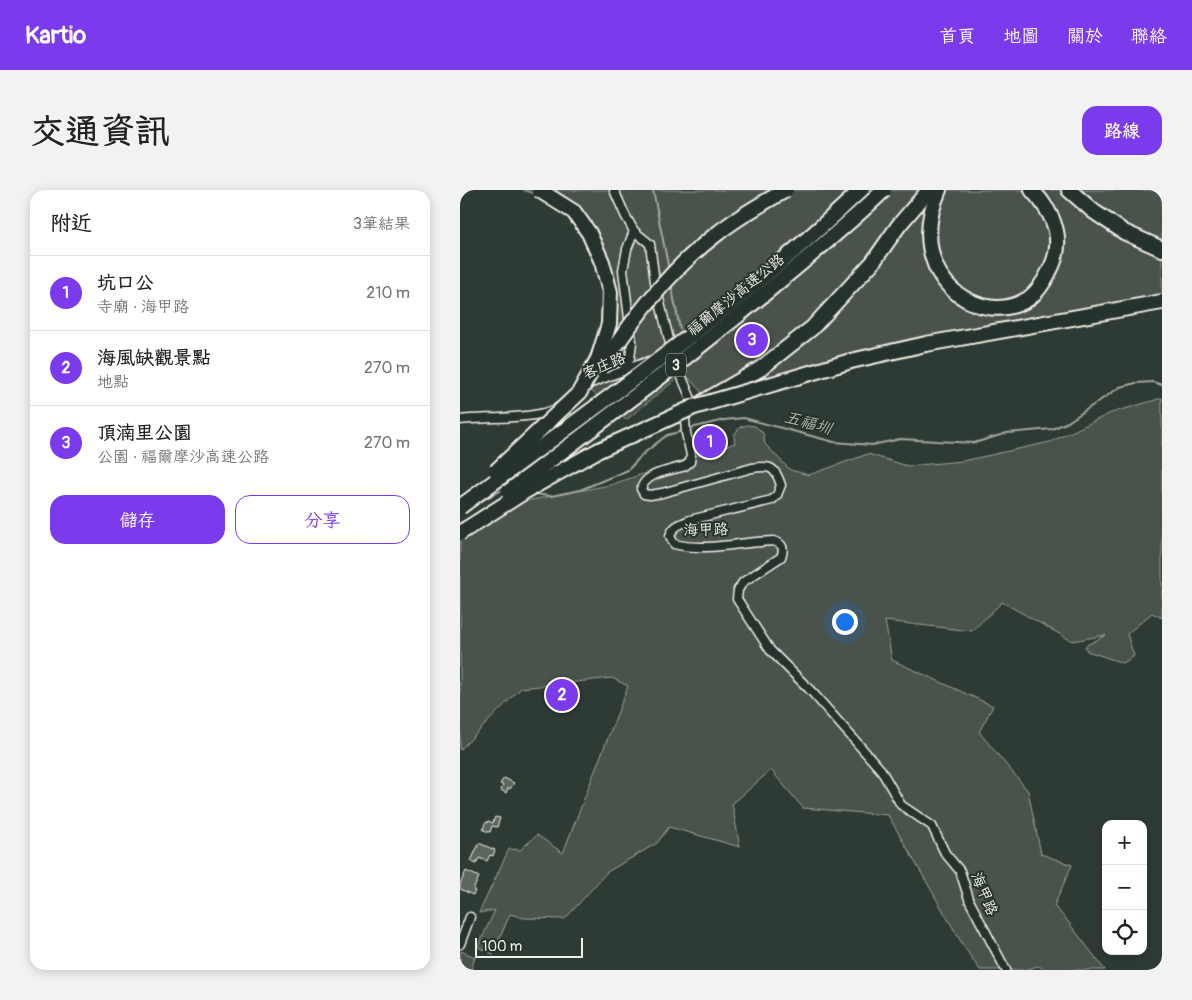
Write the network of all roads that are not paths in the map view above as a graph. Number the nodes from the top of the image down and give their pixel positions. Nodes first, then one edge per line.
1 (539, 190) edge
2 (614, 190) edge
3 (786, 190) edge
4 (861, 190) edge
5 (884, 190) edge
6 (930, 190) edge
7 (939, 190) edge
8 (1032, 190) edge
9 (1069, 190) edge
10 (634, 231) junction
11 (1162, 249) edge
12 (1162, 302) edge
13 (671, 349) junction
14 (624, 371) junction
15 (579, 393) junction
16 (694, 407) junction
17 (460, 420) edge
18 (460, 502) edge
19 (460, 507) edge
20 (460, 531) edge
21 (470, 917) dead end
22 (460, 944) edge
23 (1006, 970) edge

1 - 15 highway, bridge
2 - 10 street, 海甲路
3 - 15 highway, bridge
4 - 19 highway, 福爾摩沙高速公路 / 3, bridge
5 - 20 highway, 福爾摩沙高速公路 / 3, bridge
6 - 16 highway, bridge
7 - 8 highway
9 - 11 highway
10 - 13 street, 海甲路
10 - 14 street
12 - 16 highway, bridge
13 - 14 street, 客庄路
13 - 23 street, 海甲路
14 - 17 street, 客庄路
15 - 18 highway, bridge
16 - 20 highway, bridge
21 - 22 street

